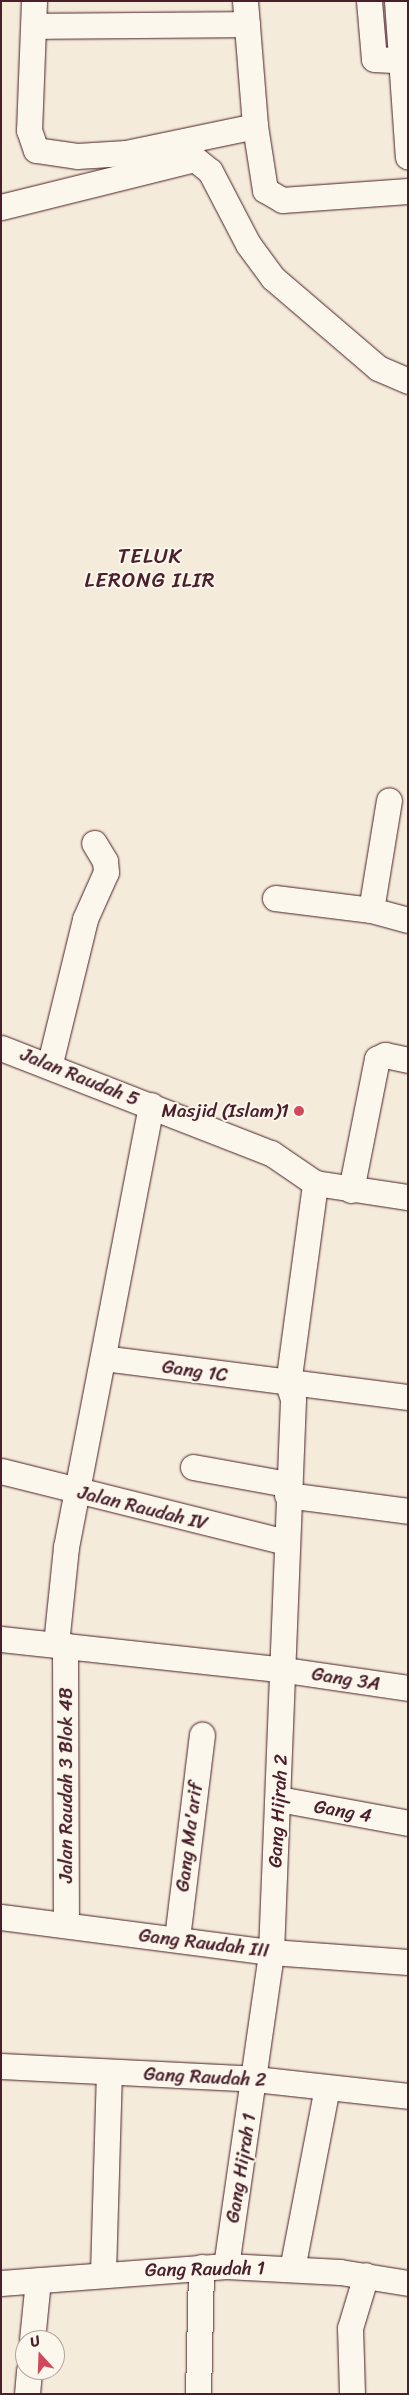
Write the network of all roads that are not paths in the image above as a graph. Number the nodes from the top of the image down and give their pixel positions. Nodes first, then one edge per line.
1 (34, 1) edge
2 (369, 1) edge
3 (397, 1) edge
4 (246, 13) edge
5 (34, 26) junction
6 (404, 61) edge
7 (254, 126) junction
8 (408, 157) edge
9 (408, 191) edge
10 (1, 207) edge
11 (408, 381) edge
12 (389, 800) dead end
13 (94, 843) dead end
14 (275, 898) dead end
15 (371, 910) junction
16 (408, 920) edge
17 (1, 1048) edge
18 (408, 1060) edge
19 (50, 1063) junction
20 (151, 1105) junction
21 (314, 1183) junction
22 (351, 1190) junction
23 (408, 1197) edge
24 (103, 1358) junction
25 (288, 1384) junction
26 (408, 1397) edge
27 (193, 1467) dead end
28 (1, 1471) edge
29 (287, 1489) junction
30 (78, 1493) junction
31 (408, 1512) edge
32 (286, 1542) junction
33 (1, 1639) edge
34 (60, 1645) junction
35 (285, 1670) junction
36 (408, 1688) edge
37 (202, 1735) dead end
38 (279, 1799) junction
39 (408, 1823) edge
40 (1, 1917) edge
41 (66, 1926) junction
42 (177, 1938) junction
43 (271, 1952) junction
44 (408, 1962) edge
45 (1, 2066) edge
46 (109, 2072) junction
47 (255, 2078) junction
48 (327, 2088) junction
49 (408, 2096) edge
50 (226, 2266) junction
51 (201, 2267) junction
52 (292, 2269) junction
53 (102, 2273) junction
54 (366, 2275) junction
55 (38, 2280) junction
56 (1, 2283) edge
57 (408, 2283) edge
58 (33, 2330) edge
59 (28, 2380) edge
60 (27, 2394) edge
61 (198, 2394) edge
62 (352, 2394) edge

1 - 5 street
2 - 6 street
3 - 6 street
4 - 5 street
4 - 7 street
5 - 7 street
6 - 8 street
7 - 9 street
10 - 11 street
12 - 15 street
13 - 19 street
14 - 15 street
15 - 16 street
17 - 19 street, Jalan Raudah 5
18 - 22 street
19 - 20 street, Jalan Raudah 5
20 - 21 street, Jalan Raudah 5
20 - 24 street, Jalan Raudah 3 Blok 4B
21 - 22 street, Jalan Raudah 5
21 - 25 street, Gang Hijrah 2
22 - 23 street, Jalan Raudah 5
24 - 25 street, Gang 1C
24 - 30 street, Jalan Raudah 3 Blok 4B
25 - 26 street, Gang 1C
25 - 29 street, Gang Hijrah 2
27 - 29 street
28 - 30 street, Jalan Raudah IV
29 - 31 street
29 - 32 street, Gang Hijrah 2
30 - 32 street, Jalan Raudah IV
30 - 34 street, Jalan Raudah 3 Blok 4B
32 - 35 street, Gang Hijrah 2
33 - 34 street, Gang 3A
34 - 35 street, Gang 3A
34 - 41 street, Jalan Raudah 3 Blok 4B
35 - 36 street, Gang 3A
35 - 38 street, Gang Hijrah 2
37 - 42 street, Gang Ma'arif
38 - 39 street, Gang 4
38 - 43 street, Gang Hijrah 2
40 - 41 street, Gang Raudah III
41 - 42 street, Gang Raudah III
42 - 43 street, Gang Raudah III
43 - 44 street, Gang Raudah III
43 - 47 street, Gang Hijrah 1
45 - 46 street, Gang Raudah 2
46 - 47 street, Gang Raudah 2
46 - 53 street
47 - 48 street, Gang Raudah 2
47 - 50 street, Gang Hijrah 1
48 - 49 street, Gang Raudah 2
48 - 52 street
50 - 51 street, Gang Raudah 1
50 - 52 street, Gang Raudah 1
51 - 53 street, Gang Raudah 1
51 - 61 street
52 - 54 street, Gang Raudah 1
53 - 55 street, Gang Raudah 1
54 - 57 street, Gang Raudah 1
54 - 62 street
55 - 56 street, Gang Raudah 1
55 - 58 street
59 - 60 street

